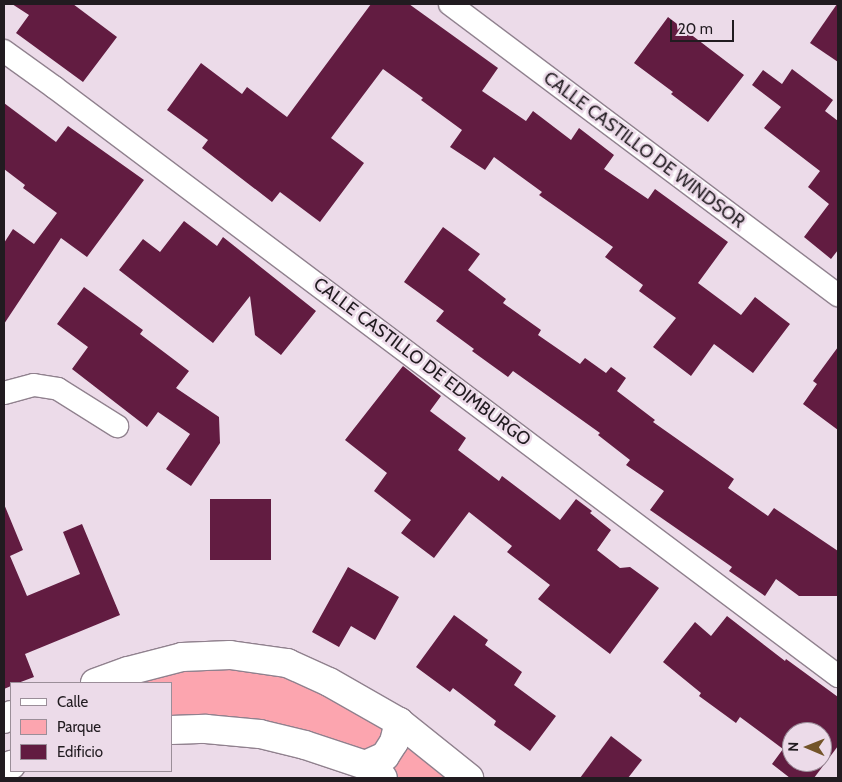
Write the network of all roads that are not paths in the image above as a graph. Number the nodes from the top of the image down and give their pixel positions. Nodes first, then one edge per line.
1 (450, 4) edge
2 (4, 51) edge
3 (838, 296) edge
4 (4, 393) edge
5 (117, 426) dead end
6 (838, 676) edge
7 (126, 677) edge
8 (99, 682) edge
9 (399, 722) junction
10 (172, 730) edge
11 (374, 772) edge
12 (468, 778) edge

1 - 3 street, CALLE CASTILLO DE WINDSOR
2 - 6 street, CALLE CASTILLO DE EDIMBURGO
4 - 5 street
7 - 8 street
7 - 9 street
9 - 11 street
9 - 12 street
10 - 11 street

